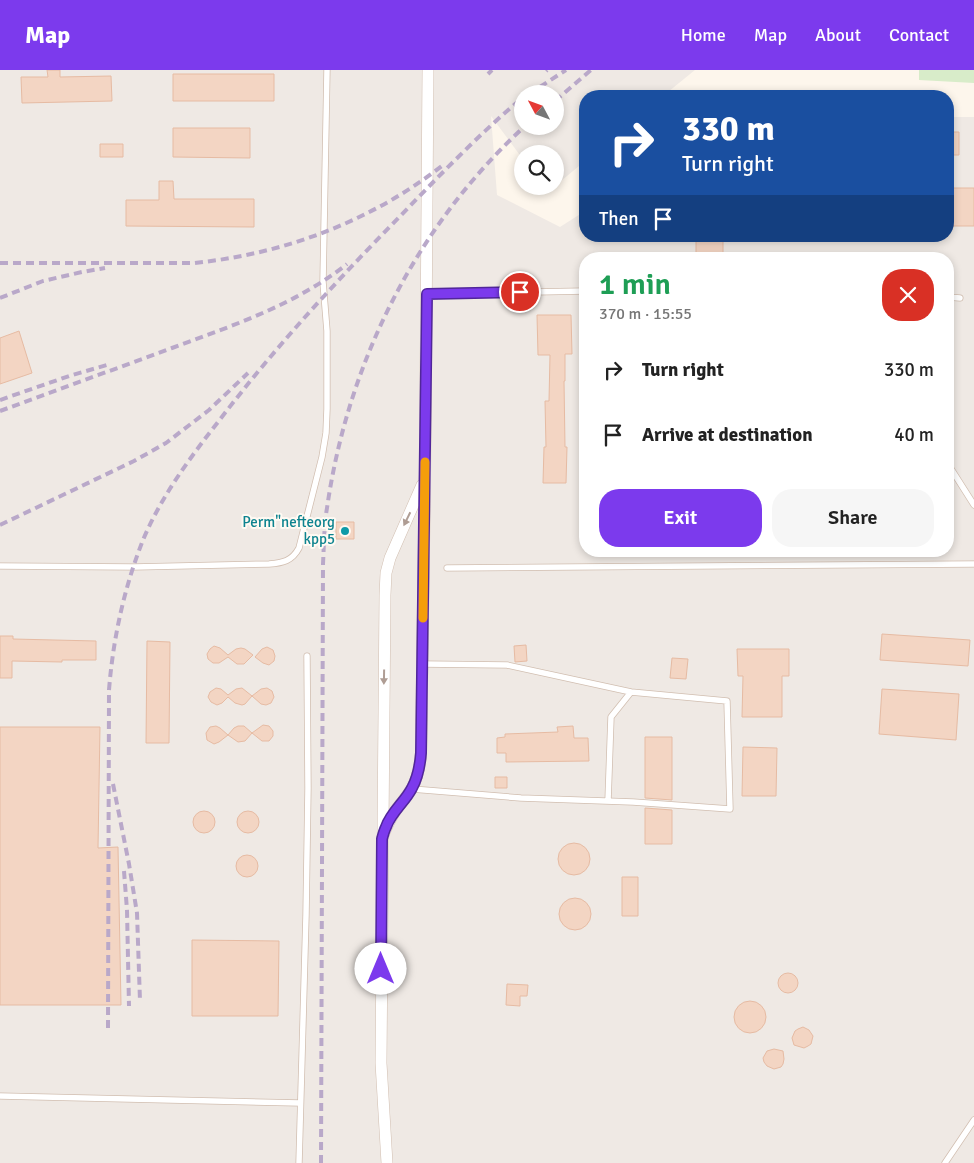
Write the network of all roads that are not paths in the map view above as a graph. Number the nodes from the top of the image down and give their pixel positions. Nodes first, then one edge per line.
1 (327, 70) edge
2 (428, 70) edge
3 (579, 291) edge
4 (427, 294) junction
5 (954, 298) edge
6 (960, 298) dead end
7 (954, 473) edge
8 (425, 474) junction
9 (974, 505) edge
10 (974, 564) edge
11 (0, 566) edge
12 (447, 568) dead end
13 (307, 656) dead end
14 (422, 664) junction
15 (632, 692) junction
16 (412, 789) junction
17 (608, 801) junction
18 (382, 839) junction
19 (0, 1096) edge
20 (300, 1103) junction
21 (974, 1120) edge
22 (298, 1163) edge
23 (387, 1163) edge
24 (945, 1163) edge

1 - 11 lane
2 - 4 street
3 - 4 lane
4 - 8 street
5 - 6 lane
7 - 9 lane
8 - 14 street
8 -> 18 street
10 - 12 lane
13 - 20 lane
14 - 15 lane
14 - 16 street
15 - 17 lane
15 - 17 lane
16 - 17 lane
16 - 18 street
18 - 23 street
19 - 20 lane
20 - 22 lane
21 - 24 lane

